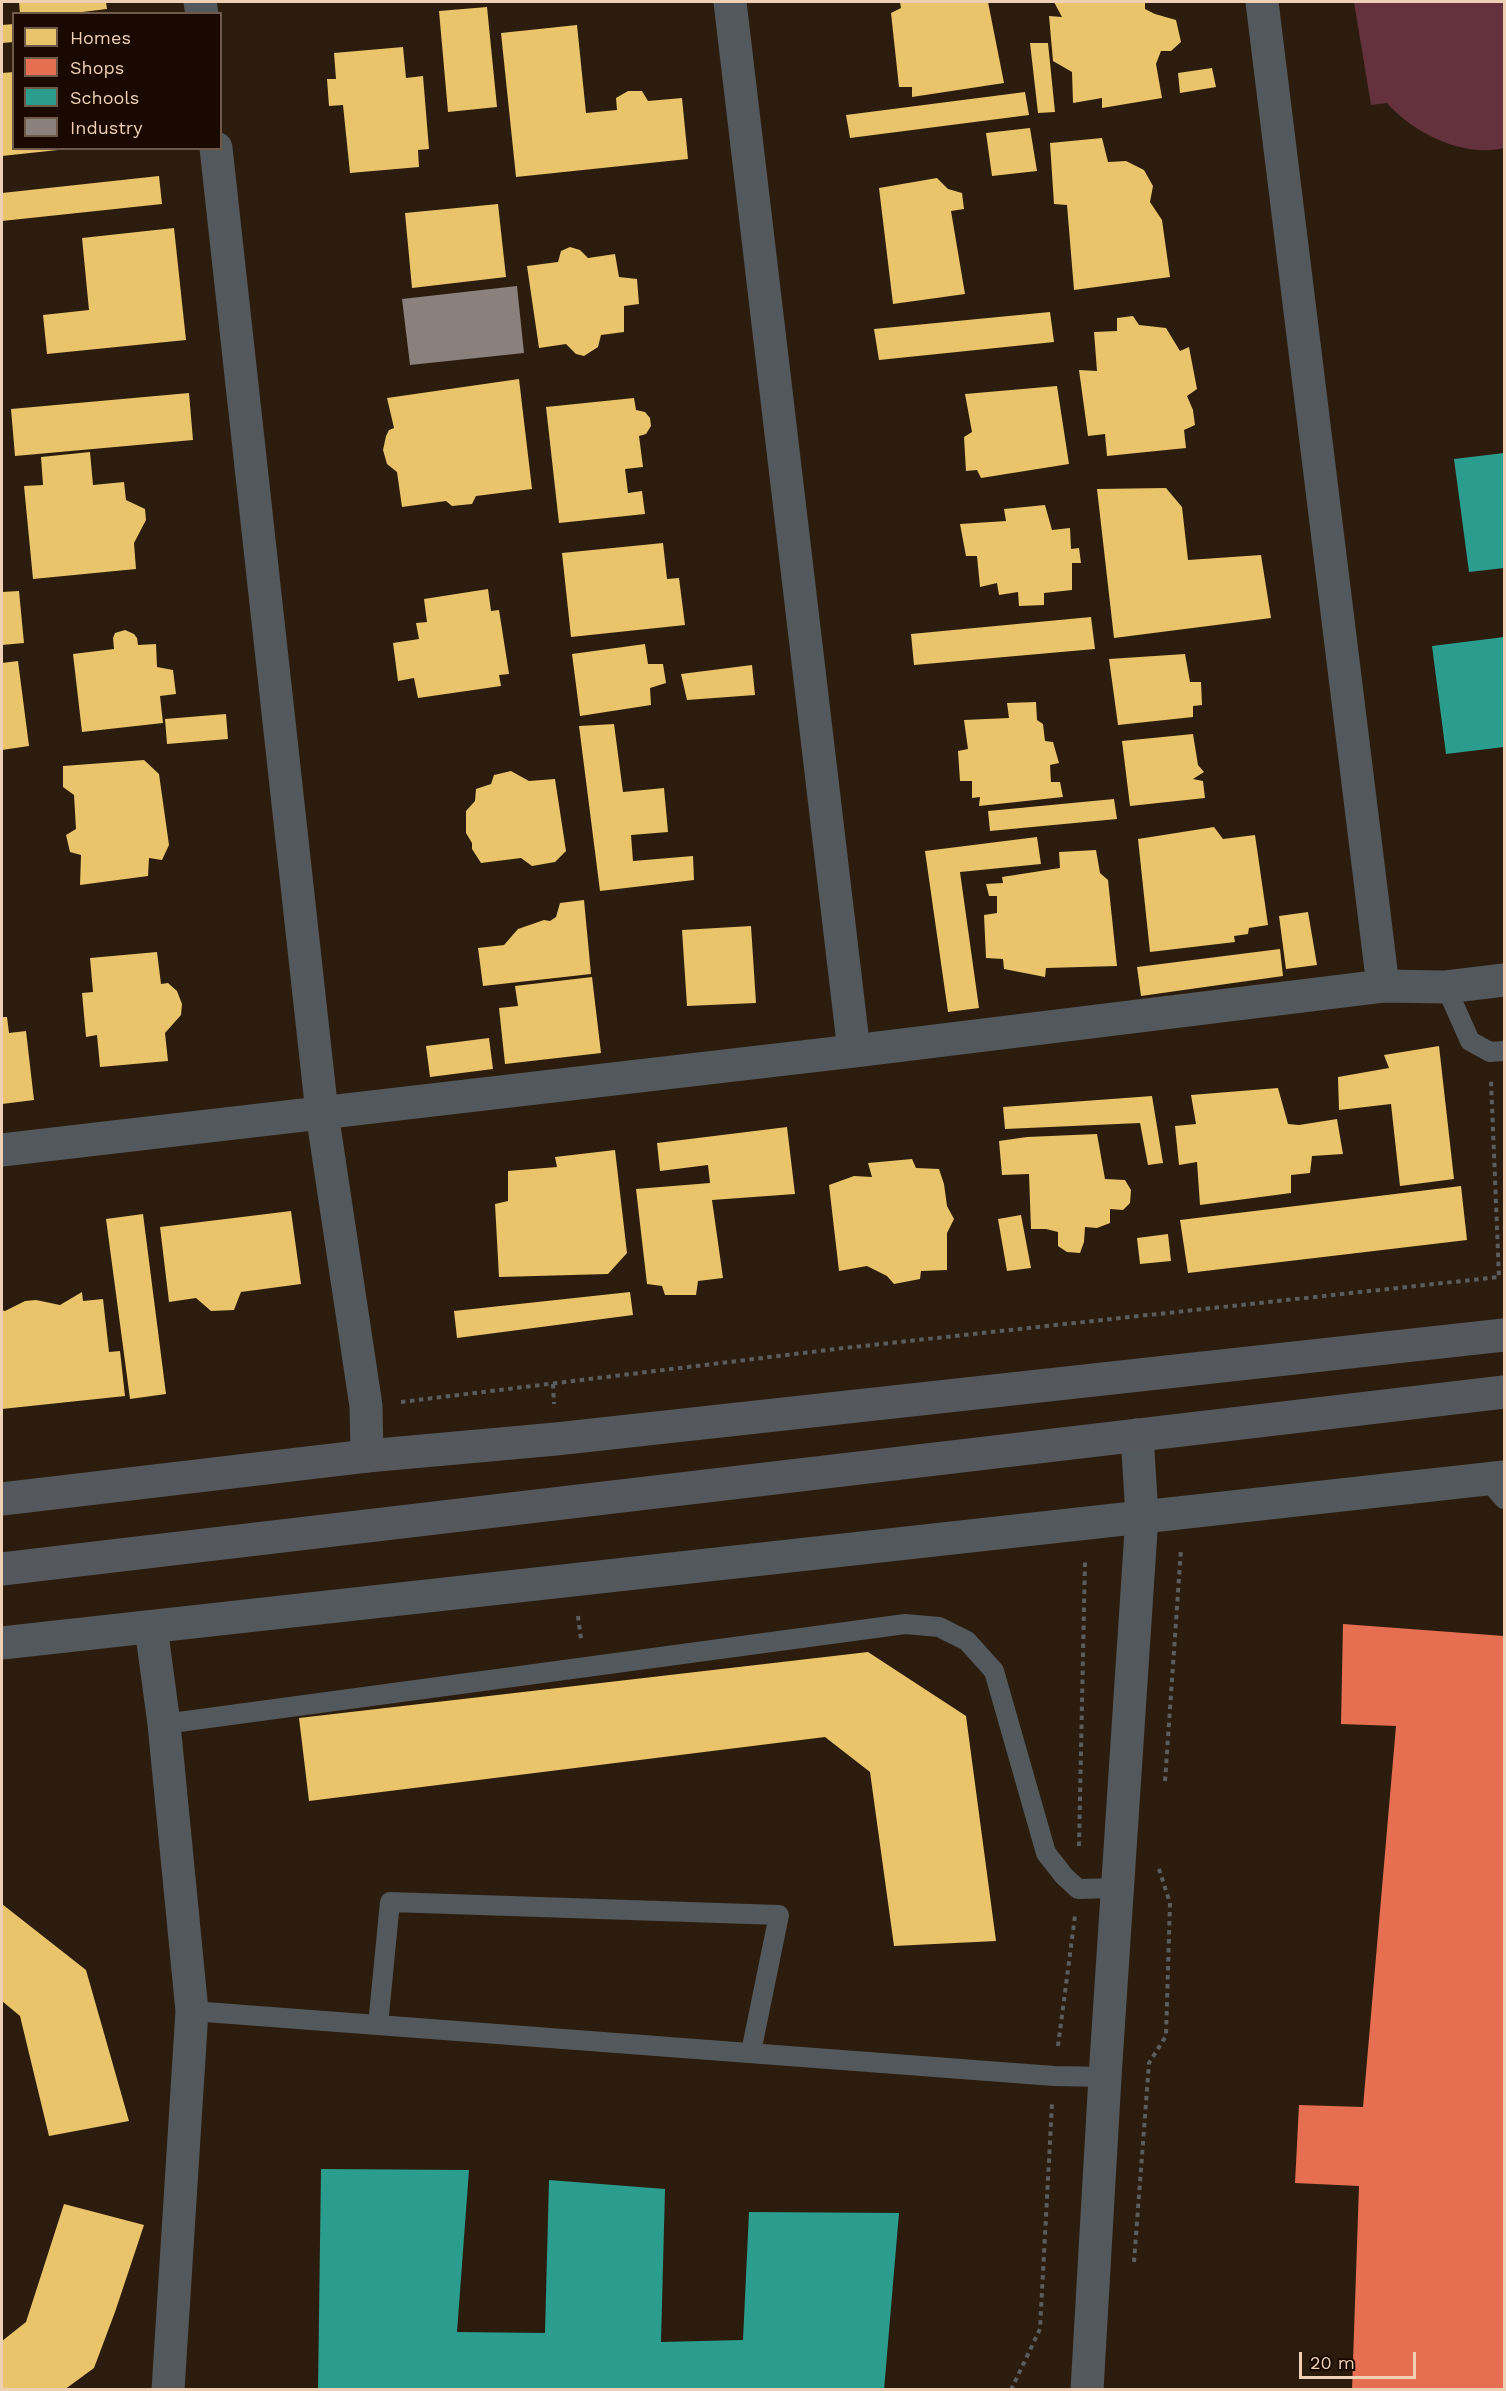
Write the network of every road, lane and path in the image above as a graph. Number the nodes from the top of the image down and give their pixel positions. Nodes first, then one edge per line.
1 (730, 2) edge
2 (1262, 2) edge
3 (216, 150) edge
4 (1504, 980) edge
5 (1383, 986) junction
6 (1446, 987) junction
7 (854, 1051) junction
8 (1497, 1052) edge
9 (322, 1113) junction
10 (2, 1150) edge
11 (1502, 1277) edge
12 (1504, 1335) edge
13 (1504, 1392) edge
14 (366, 1406) junction
15 (1137, 1435) junction
16 (367, 1456) junction
17 (1498, 1485) edge
18 (2, 1499) edge
19 (1184, 1512) junction
20 (1142, 1516) junction
21 (1086, 1523) junction
22 (2, 1569) edge
23 (575, 1580) junction
24 (151, 1627) junction
25 (2, 1643) edge
26 (583, 1667) junction
27 (164, 1724) junction
28 (1164, 1785) dead end
29 (1159, 1856) dead end
30 (1118, 1888) junction
31 (1078, 1889) junction
32 (192, 2011) junction
33 (378, 2025) junction
34 (751, 2052) junction
35 (1054, 2076) junction
36 (1105, 2077) junction
37 (1134, 2273) dead end
38 (168, 2390) edge
39 (1011, 2390) edge
40 (1087, 2390) edge

1 - 7 street
2 - 5 street
3 - 9 street
4 - 6 street
5 - 6 street
5 - 7 street
6 - 8 lane
7 - 9 street
8 - 11 path
9 - 10 street
9 - 14 street
11 - 14 path
12 - 16 main road
13 - 15 main road
14 - 16 street
15 - 20 street
15 - 22 main road
16 - 18 main road
17 - 19 street
19 - 20 street
19 - 28 path
20 - 21 street
20 - 30 street
21 - 23 street
21 - 31 path
23 - 24 street
23 - 26 path
24 - 25 street
24 - 27 street
26 - 27 lane
26 - 31 lane
27 - 32 street
29 - 37 path
30 - 31 lane
30 - 36 street
31 - 35 path
32 - 33 lane
32 - 38 street
33 - 34 lane
33 - 34 lane
34 - 35 lane
35 - 36 lane
35 - 39 path
36 - 40 street

